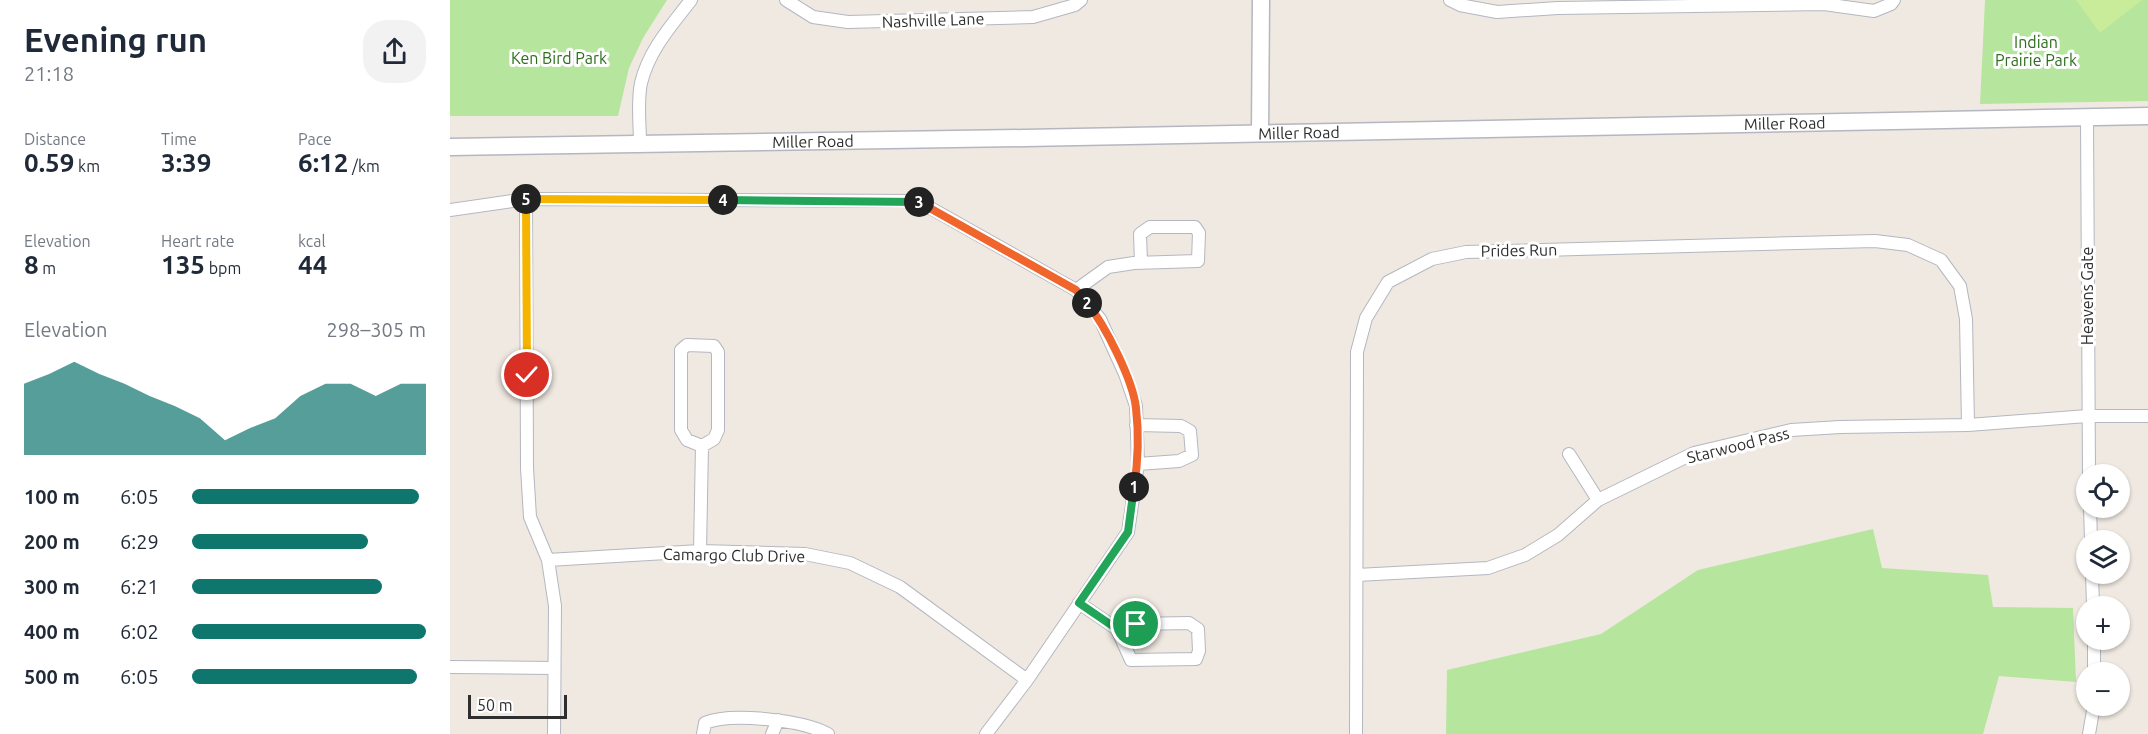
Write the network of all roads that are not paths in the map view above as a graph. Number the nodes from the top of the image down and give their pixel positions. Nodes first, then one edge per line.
1 (691, 0) edge
2 (786, 0) edge
3 (1081, 0) edge
4 (1261, 0) edge
5 (1450, 0) edge
6 (1894, 0) edge
7 (1824, 2) edge
8 (1728, 3) edge
9 (1558, 4) edge
10 (2148, 116) edge
11 (2086, 118) junction
12 (1260, 133) junction
13 (640, 144) junction
14 (450, 147) edge
15 (526, 199) junction
16 (450, 210) edge
17 (1141, 262) junction
18 (1076, 290) junction
19 (2087, 416) junction
20 (2148, 416) edge
21 (1136, 425) junction
22 (1968, 425) junction
23 (702, 446) junction
24 (1569, 454) dead end
25 (1138, 464) junction
26 (2089, 464) edge
27 (1598, 500) junction
28 (700, 551) junction
29 (548, 560) junction
30 (1357, 575) junction
31 (1079, 603) junction
32 (1117, 629) junction
33 (450, 667) edge
34 (554, 668) junction
35 (1027, 680) junction
36 (2092, 716) edge
37 (778, 720) junction
38 (554, 734) edge
39 (703, 734) edge
40 (772, 734) edge
41 (828, 734) edge
42 (986, 734) edge
43 (1356, 734) edge
44 (2089, 734) edge

1 - 13 street
2 - 3 street, Nashville Lane
4 - 12 street
5 - 9 street
6 - 7 street
7 - 8 street
8 - 9 street
10 - 11 street, Miller Road
11 - 12 street, Miller Road
11 - 19 street, Heavens Gate
12 - 13 street, Miller Road
13 - 14 street, Miller Road
15 - 16 street
15 - 18 street
15 - 29 street
17 - 17 street
17 - 18 street
18 - 21 street
19 - 20 street, Starwood Pass
19 - 22 street, Starwood Pass
19 - 26 street, Heavens Gate
21 - 25 street
21 - 25 street
22 - 27 street, Starwood Pass
22 - 30 street, Prides Run
23 - 23 street
23 - 28 street
24 - 27 street
25 - 31 street
27 - 30 street, Starwood Pass
28 - 29 street, Camargo Club Drive
28 - 35 street, Camargo Club Drive
29 - 34 street
30 - 43 street, Prides Run
31 - 32 street
31 - 35 street
32 - 32 street
33 - 34 street
34 - 38 street
35 - 42 street
36 - 44 street
37 - 39 street
37 - 40 street
37 - 41 street

